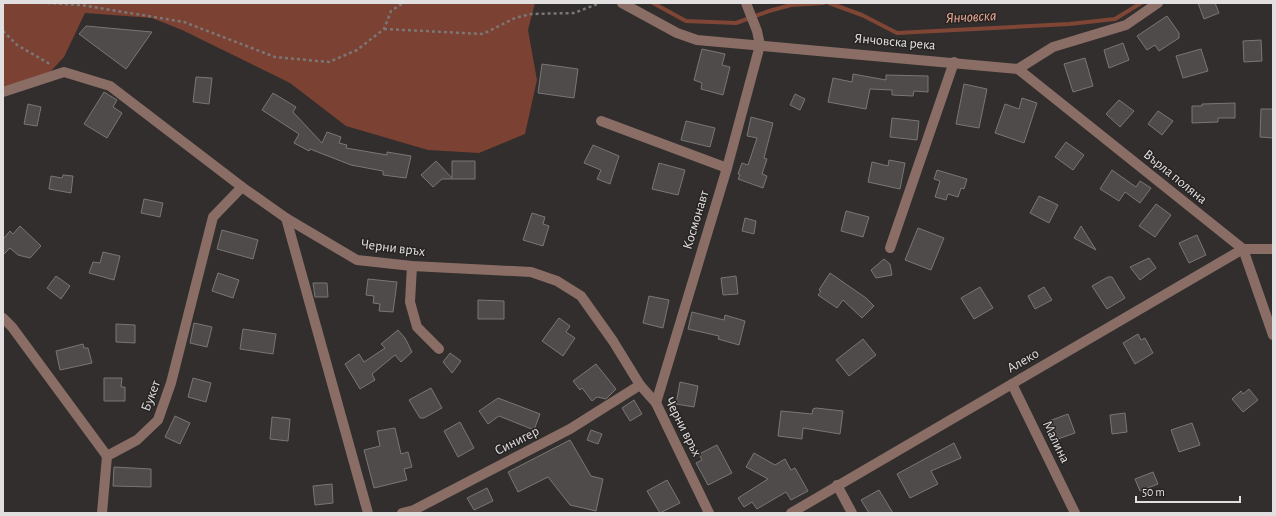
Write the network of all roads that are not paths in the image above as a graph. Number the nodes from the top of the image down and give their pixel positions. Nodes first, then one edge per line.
1 (622, 3) edge
2 (1158, 3) edge
3 (747, 6) edge
4 (760, 45) junction
5 (954, 62) junction
6 (1018, 68) junction
7 (3, 92) edge
8 (601, 122) dead end
9 (726, 168) junction
10 (242, 187) junction
11 (286, 218) junction
12 (890, 248) dead end
13 (1243, 249) junction
14 (1273, 249) edge
15 (412, 266) junction
16 (3, 318) edge
17 (1273, 336) edge
18 (439, 349) dead end
19 (1012, 384) junction
20 (640, 385) junction
21 (656, 403) junction
22 (107, 456) junction
23 (837, 485) junction
24 (102, 513) edge
25 (368, 513) edge
26 (402, 513) edge
27 (710, 513) edge
28 (791, 513) edge
29 (852, 513) edge
30 (1075, 513) edge

1 - 4 street, Янчовска река
2 - 6 street
3 - 4 street
4 - 5 street, Янчовска река
4 - 9 street, Космонавт
5 - 6 street, Янчовска река
5 - 12 street
6 - 13 street, Върла поляна
7 - 10 street, Черни връх
8 - 9 street
9 - 21 street, Космонавт
10 - 11 street, Черни връх
10 - 22 street, Букет
11 - 15 street, Черни връх
11 - 25 street
13 - 14 street
13 - 17 street
13 - 19 street, Алеко
15 - 18 street
15 - 20 street, Черни връх
16 - 22 street
19 - 23 street, Алеко
19 - 30 street, Малина
20 - 21 street, Черни връх
20 - 26 street, Синигер
21 - 27 street, Черни връх
22 - 24 street
23 - 28 street, Алеко
23 - 29 street

